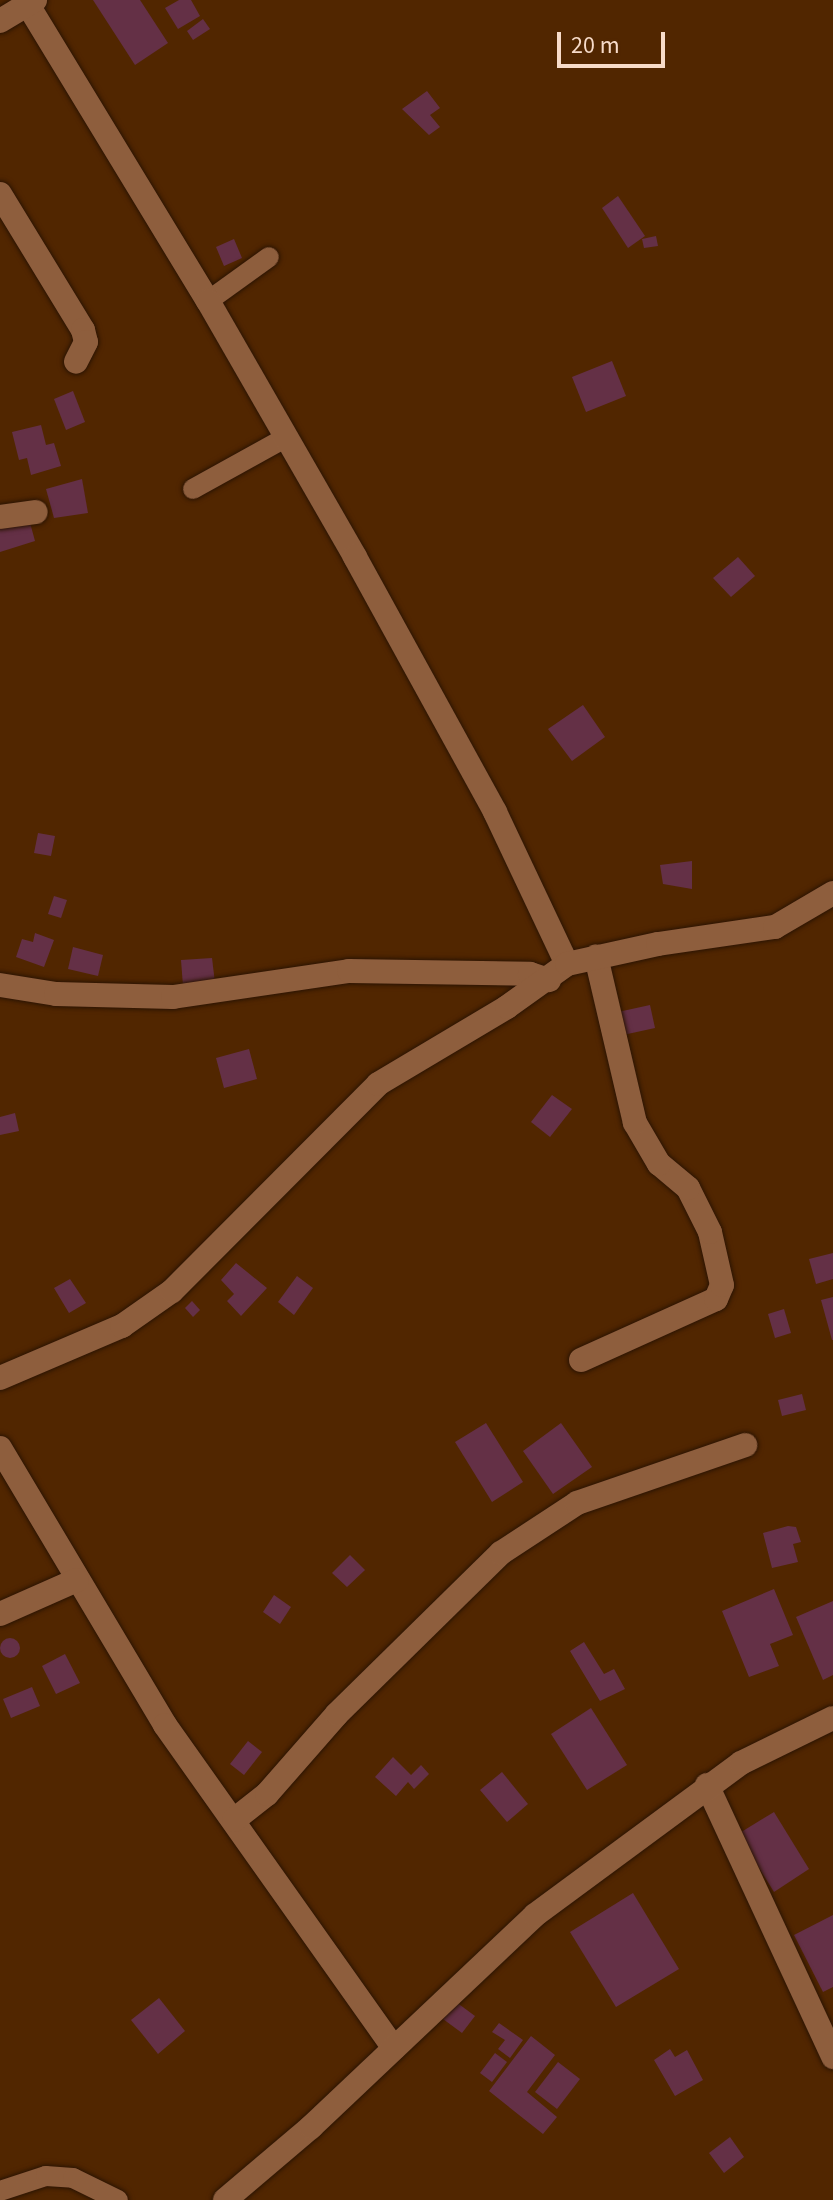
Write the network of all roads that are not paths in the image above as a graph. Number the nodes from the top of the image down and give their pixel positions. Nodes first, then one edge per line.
1 (29, 2) edge
2 (0, 21) edge
3 (0, 194) edge
4 (269, 257) dead end
5 (208, 301) junction
6 (76, 362) dead end
7 (285, 438) junction
8 (193, 489) dead end
9 (36, 512) dead end
10 (0, 517) edge
11 (833, 893) edge
12 (596, 957) junction
13 (558, 972) junction
14 (0, 985) edge
15 (581, 1360) dead end
16 (0, 1378) edge
17 (745, 1445) dead end
18 (0, 1448) edge
19 (77, 1580) junction
20 (0, 1614) edge
21 (833, 1718) edge
22 (707, 1785) junction
23 (234, 1820) junction
24 (394, 2048) junction
25 (833, 2057) edge
26 (0, 2191) edge
27 (118, 2200) edge
28 (225, 2200) edge

1 - 2 street
1 - 5 street
3 - 6 street
4 - 5 lane
5 - 7 street
7 - 8 lane
7 - 13 street
9 - 10 street
11 - 12 street
12 - 13 street
12 - 15 street
13 - 14 street
13 - 16 street
17 - 23 street
18 - 19 street
19 - 20 street
19 - 23 street
21 - 22 street
22 - 24 street
22 - 25 street
23 - 24 street
24 - 28 street
26 - 27 lane

